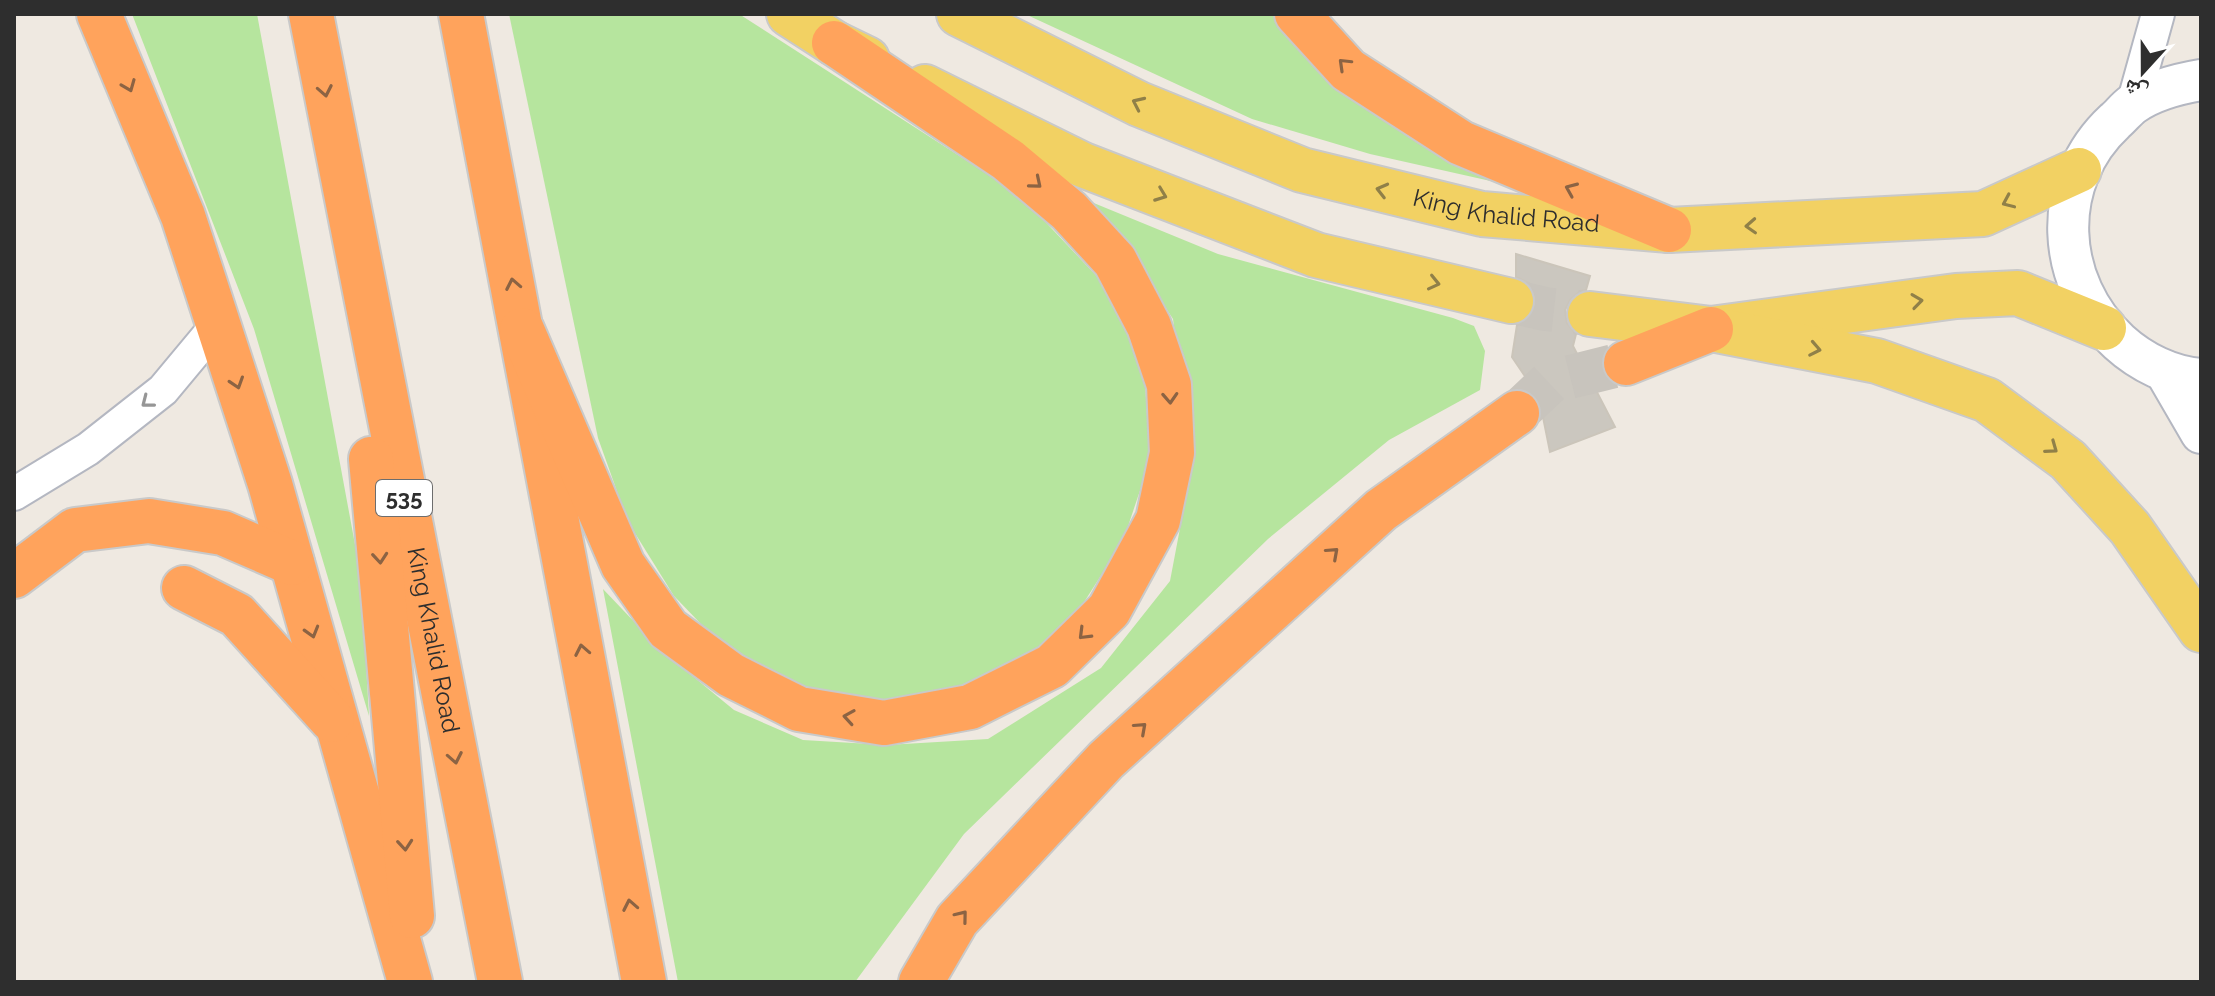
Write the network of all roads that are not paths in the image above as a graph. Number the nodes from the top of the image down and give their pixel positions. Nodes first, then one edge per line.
1 (99, 14) edge
2 (311, 14) edge
3 (461, 14) edge
4 (789, 14) edge
5 (959, 14) edge
6 (1297, 14) edge
7 (2158, 14) edge
8 (834, 43) junction
9 (2201, 80) edge
10 (2133, 104) junction
11 (2079, 170) junction
12 (351, 229) junction
13 (1669, 230) junction
14 (1511, 301) tunnel mouth
15 (1590, 314) tunnel mouth
16 (218, 324) junction
17 (2104, 328) junction
18 (1711, 329) junction
19 (522, 330) junction
20 (1626, 363) tunnel mouth
21 (2183, 375) edge
22 (1517, 413) tunnel mouth
23 (2201, 433) edge
24 (14, 494) edge
25 (292, 563) junction
26 (14, 576) edge
27 (184, 588) dead end
28 (2201, 630) edge
29 (338, 728) junction
30 (410, 982) edge
31 (418, 982) edge
32 (500, 982) edge
33 (644, 982) edge
34 (921, 982) edge

1 -> 16 highway
2 -> 12 highway, King Khalid Road / 535
19 -> 3 highway
4 - 8 main road
13 -> 5 main road, King Khalid Road
13 -> 6 highway
7 - 10 street
8 -> 14 main road
8 -> 19 highway
9 - 10 street
10 - 11 street
11 -> 13 main road, King Khalid Road
11 - 17 street
12 -> 31 highway
12 -> 32 highway, King Khalid Road / 535
15 - 18 main road
16 -> 24 street
16 -> 25 highway
18 -> 17 main road
17 - 21 street
18 - 20 highway
18 -> 28 main road
33 -> 19 highway
21 - 23 street
34 -> 22 highway
25 - 26 highway
25 -> 29 highway
27 - 29 highway
29 - 30 highway

